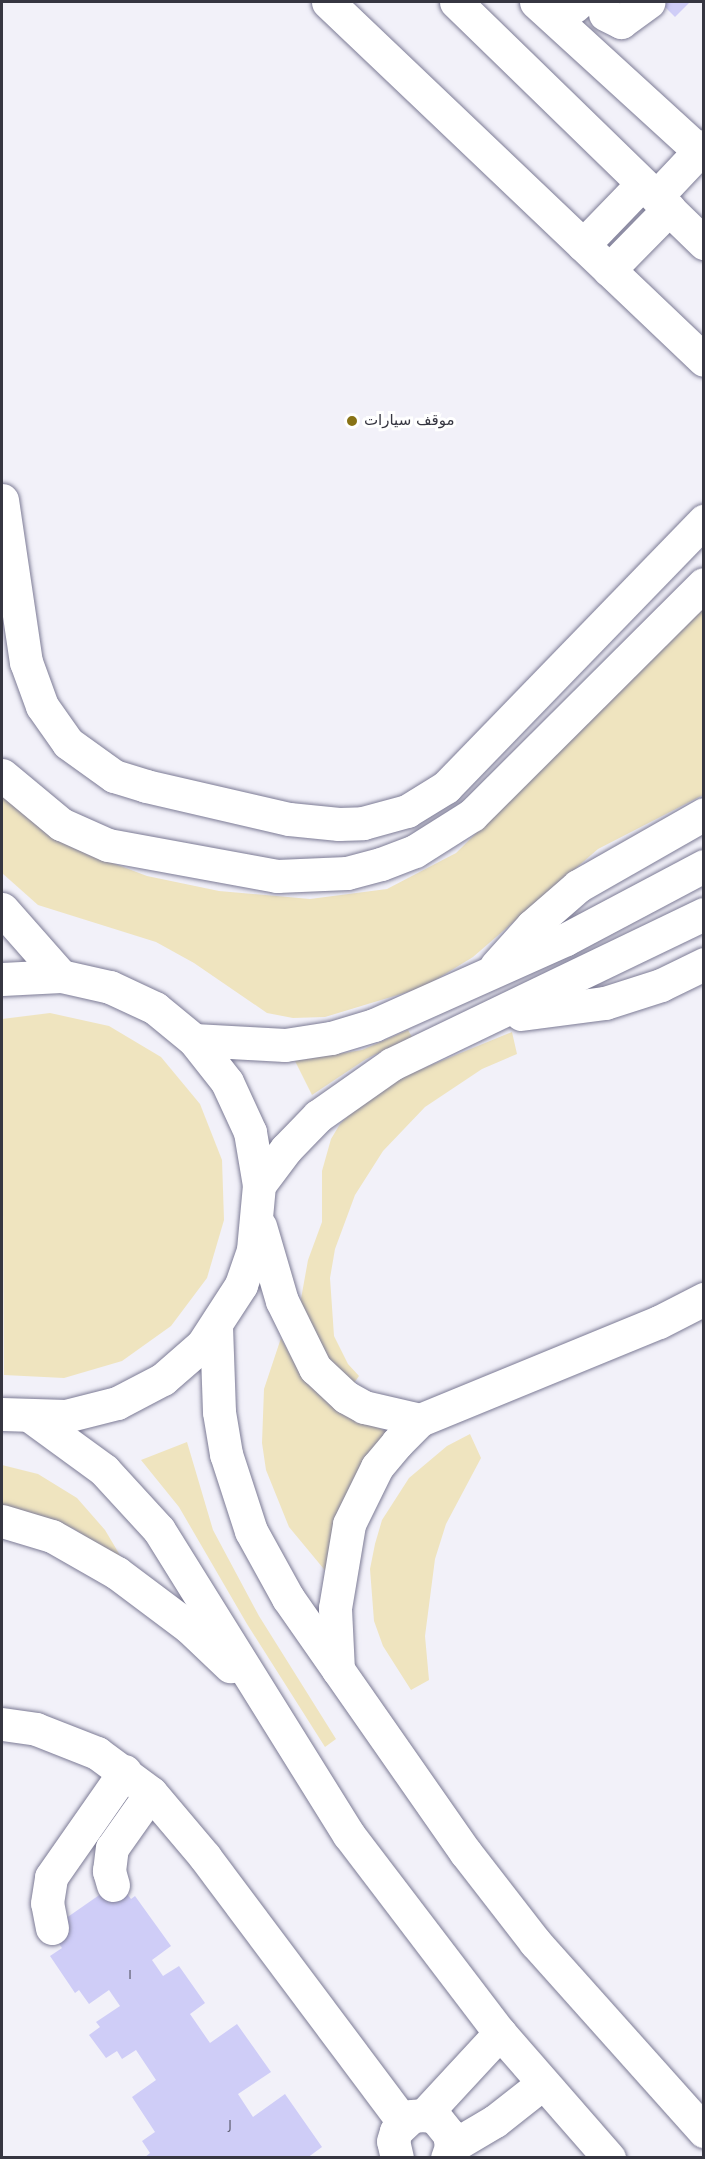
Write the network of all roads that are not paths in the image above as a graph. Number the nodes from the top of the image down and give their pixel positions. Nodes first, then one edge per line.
1 (456, 2) edge
2 (536, 2) edge
3 (649, 2) edge
4 (337, 4) edge
5 (581, 6) edge
6 (702, 141) edge
7 (656, 196) junction
8 (701, 235) edge
9 (583, 245) junction
10 (609, 270) junction
11 (704, 360) edge
12 (2, 500) edge
13 (704, 521) edge
14 (704, 584) edge
15 (2, 775) edge
16 (704, 814) edge
17 (704, 866) edge
18 (2, 909) edge
19 (704, 914) edge
20 (704, 964) edge
21 (61, 976) junction
22 (484, 978) junction
23 (2, 979) edge
24 (498, 1016) junction
25 (194, 1040) junction
26 (259, 1185) junction
27 (258, 1218) junction
28 (704, 1299) edge
29 (216, 1326) junction
30 (16, 1415) edge
31 (420, 1420) junction
32 (2, 1521) edge
33 (339, 1672) junction
34 (260, 1694) junction
35 (2, 1724) edge
36 (124, 1771) junction
37 (151, 1793) junction
38 (113, 1885) dead end
39 (52, 1928) dead end
40 (500, 2033) junction
41 (542, 2084) junction
42 (413, 2118) junction
43 (704, 2131) edge
44 (449, 2152) edge
45 (397, 2157) edge
46 (609, 2157) edge

1 - 7 street
2 - 6 street
3 - 5 street
4 - 9 street
5 - 6 street
6 - 7 street
7 - 8 street
7 - 9 street
7 - 10 street
9 - 10 street
10 - 11 street
12 - 13 street
14 - 15 street
16 - 22 street
17 - 22 street
18 - 21 street
19 - 24 street
20 - 24 street
21 - 23 street
21 - 25 street
22 - 25 street
24 - 26 street
25 - 26 street
26 - 27 street
27 - 29 street
27 - 31 street
28 - 31 street
29 - 30 street
29 - 33 street
30 - 34 street
31 - 33 street
32 - 34 street
33 - 43 street
34 - 40 street
35 - 36 street
36 - 37 street
36 - 39 street
37 - 38 street
37 - 42 street
40 - 41 street
40 - 42 street
41 - 44 street
41 - 46 street
42 - 44 street
42 - 45 street

